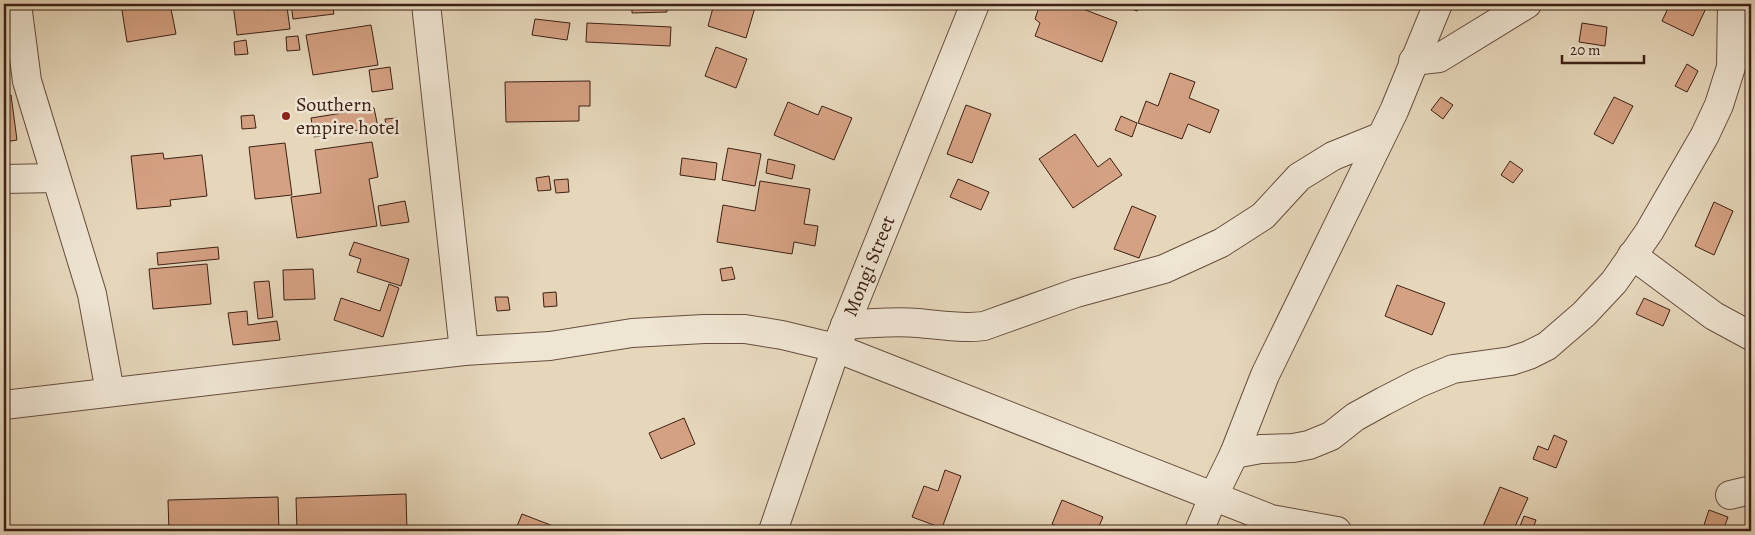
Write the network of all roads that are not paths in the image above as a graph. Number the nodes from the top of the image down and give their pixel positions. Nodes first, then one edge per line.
1 (17, 4) edge
2 (426, 4) edge
3 (975, 4) edge
4 (1438, 4) edge
5 (1527, 4) edge
6 (1732, 4) edge
7 (1413, 61) junction
8 (1380, 137) junction
9 (56, 178) junction
10 (4, 179) edge
11 (1632, 255) junction
12 (841, 336) junction
13 (1751, 336) edge
14 (464, 351) junction
15 (110, 392) junction
16 (4, 405) edge
17 (1234, 454) junction
18 (1214, 495) junction
19 (773, 531) edge
20 (1199, 531) edge
21 (1337, 531) edge

1 - 9 street
2 - 14 street
3 - 12 street, Mongi Street
4 - 7 street
5 - 7 street
6 - 11 street
7 - 8 street
8 - 12 street
8 - 17 street
9 - 10 street
9 - 15 street
11 - 13 street
11 - 17 street
12 - 14 street
12 - 18 street
12 - 19 street, Mongi Street
14 - 15 street
15 - 16 street
17 - 18 street
18 - 20 street
18 - 21 street

